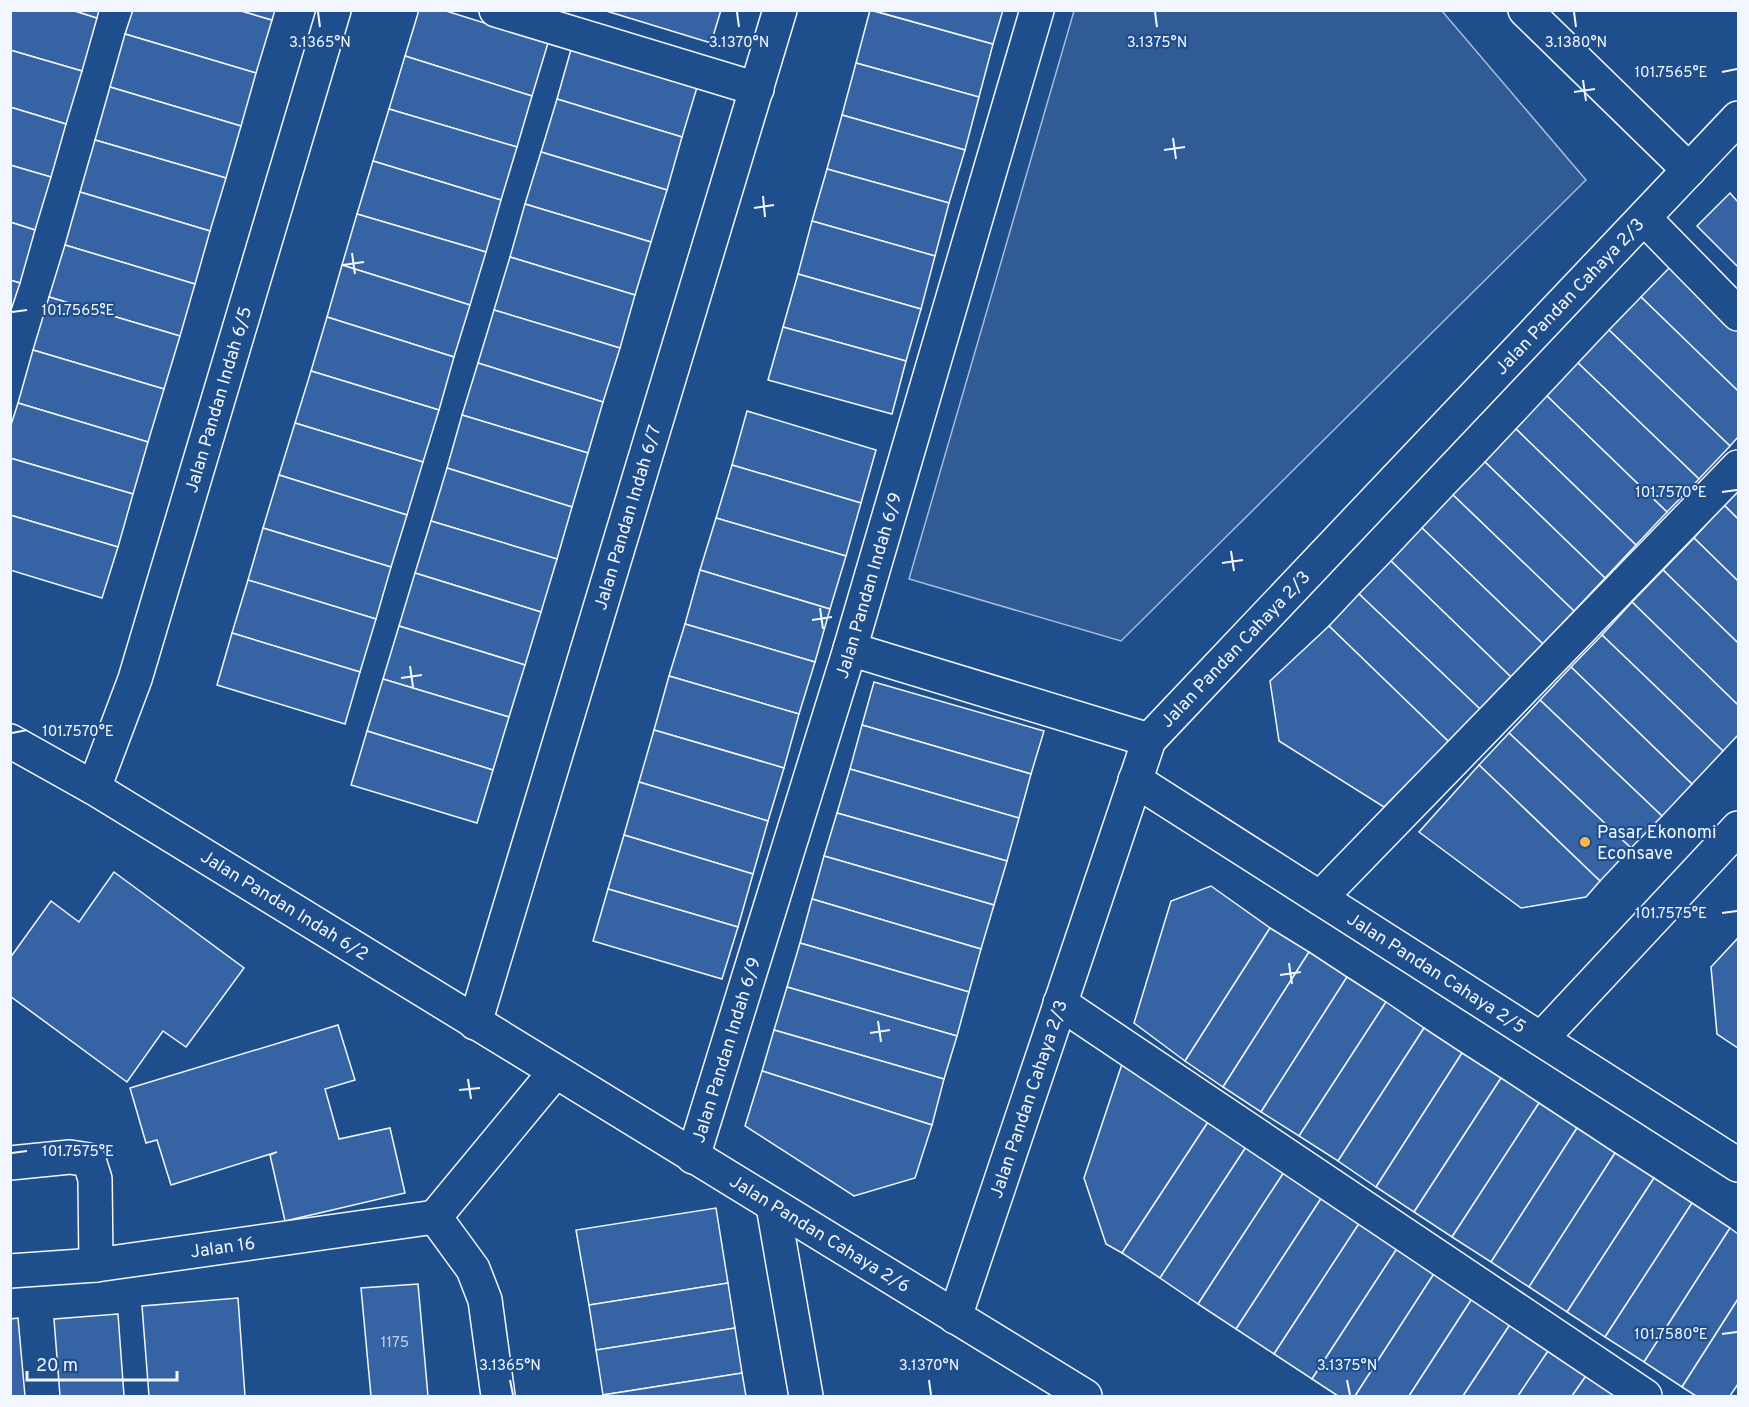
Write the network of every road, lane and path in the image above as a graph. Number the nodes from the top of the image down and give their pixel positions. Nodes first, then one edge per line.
1 (334, 10) edge
2 (496, 10) edge
3 (780, 10) edge
4 (1037, 10) edge
5 (1525, 10) edge
6 (757, 89) junction
7 (1738, 118) edge
8 (1689, 170) junction
9 (1644, 218) junction
10 (1738, 314) edge
11 (1738, 467) edge
12 (850, 649) junction
13 (1149, 740) junction
14 (10, 741) edge
15 (1135, 780) junction
16 (94, 788) junction
17 (1738, 828) edge
18 (1320, 898) junction
19 (1060, 1003) junction
20 (475, 1023) junction
21 (1542, 1039) junction
22 (555, 1072) junction
23 (693, 1157) junction
24 (10, 1162) edge
25 (1738, 1165) edge
26 (773, 1206) junction
27 (435, 1217) junction
28 (96, 1265) junction
29 (10, 1271) edge
30 (955, 1317) junction
31 (1039, 1382) edge
32 (498, 1396) edge
33 (806, 1396) edge
34 (1085, 1396) edge
35 (1645, 1396) edge

1 - 16 street, Jalan Pandan Indah 6/5
2 - 6 street
3 - 6 street, Jalan Pandan Indah 6/7
4 - 12 street, Jalan Pandan Indah 6/9
5 - 8 street
6 - 20 street, Jalan Pandan Indah 6/7
7 - 8 street, Jalan Pandan Cahaya 2/3
8 - 9 street, Jalan Pandan Cahaya 2/3
9 - 10 street
9 - 13 street, Jalan Pandan Cahaya 2/3
11 - 18 street
12 - 13 street
12 - 23 street, Jalan Pandan Indah 6/9
13 - 15 street, Jalan Pandan Cahaya 2/3
14 - 16 street, Jalan Pandan Indah 6/2
15 - 18 street, Jalan Pandan Cahaya 2/5
15 - 19 street, Jalan Pandan Cahaya 2/3
16 - 20 street, Jalan Pandan Indah 6/2
17 - 21 street
18 - 21 street, Jalan Pandan Cahaya 2/5
19 - 30 street, Jalan Pandan Cahaya 2/3
19 - 35 street
20 - 22 street, Jalan Pandan Indah 6/2
21 - 25 street, Jalan Pandan Cahaya 2/5
22 - 23 street, Jalan Pandan Cahaya 2/6
22 - 27 street
23 - 26 street, Jalan Pandan Cahaya 2/6
24 - 28 street
26 - 30 street, Jalan Pandan Cahaya 2/6
26 - 33 street
27 - 28 street, Jalan 16
27 - 32 street
28 - 29 street, Jalan 16
30 - 31 street, Jalan Pandan Cahaya 2/6
31 - 34 street, Jalan Pandan Cahaya 2/6

